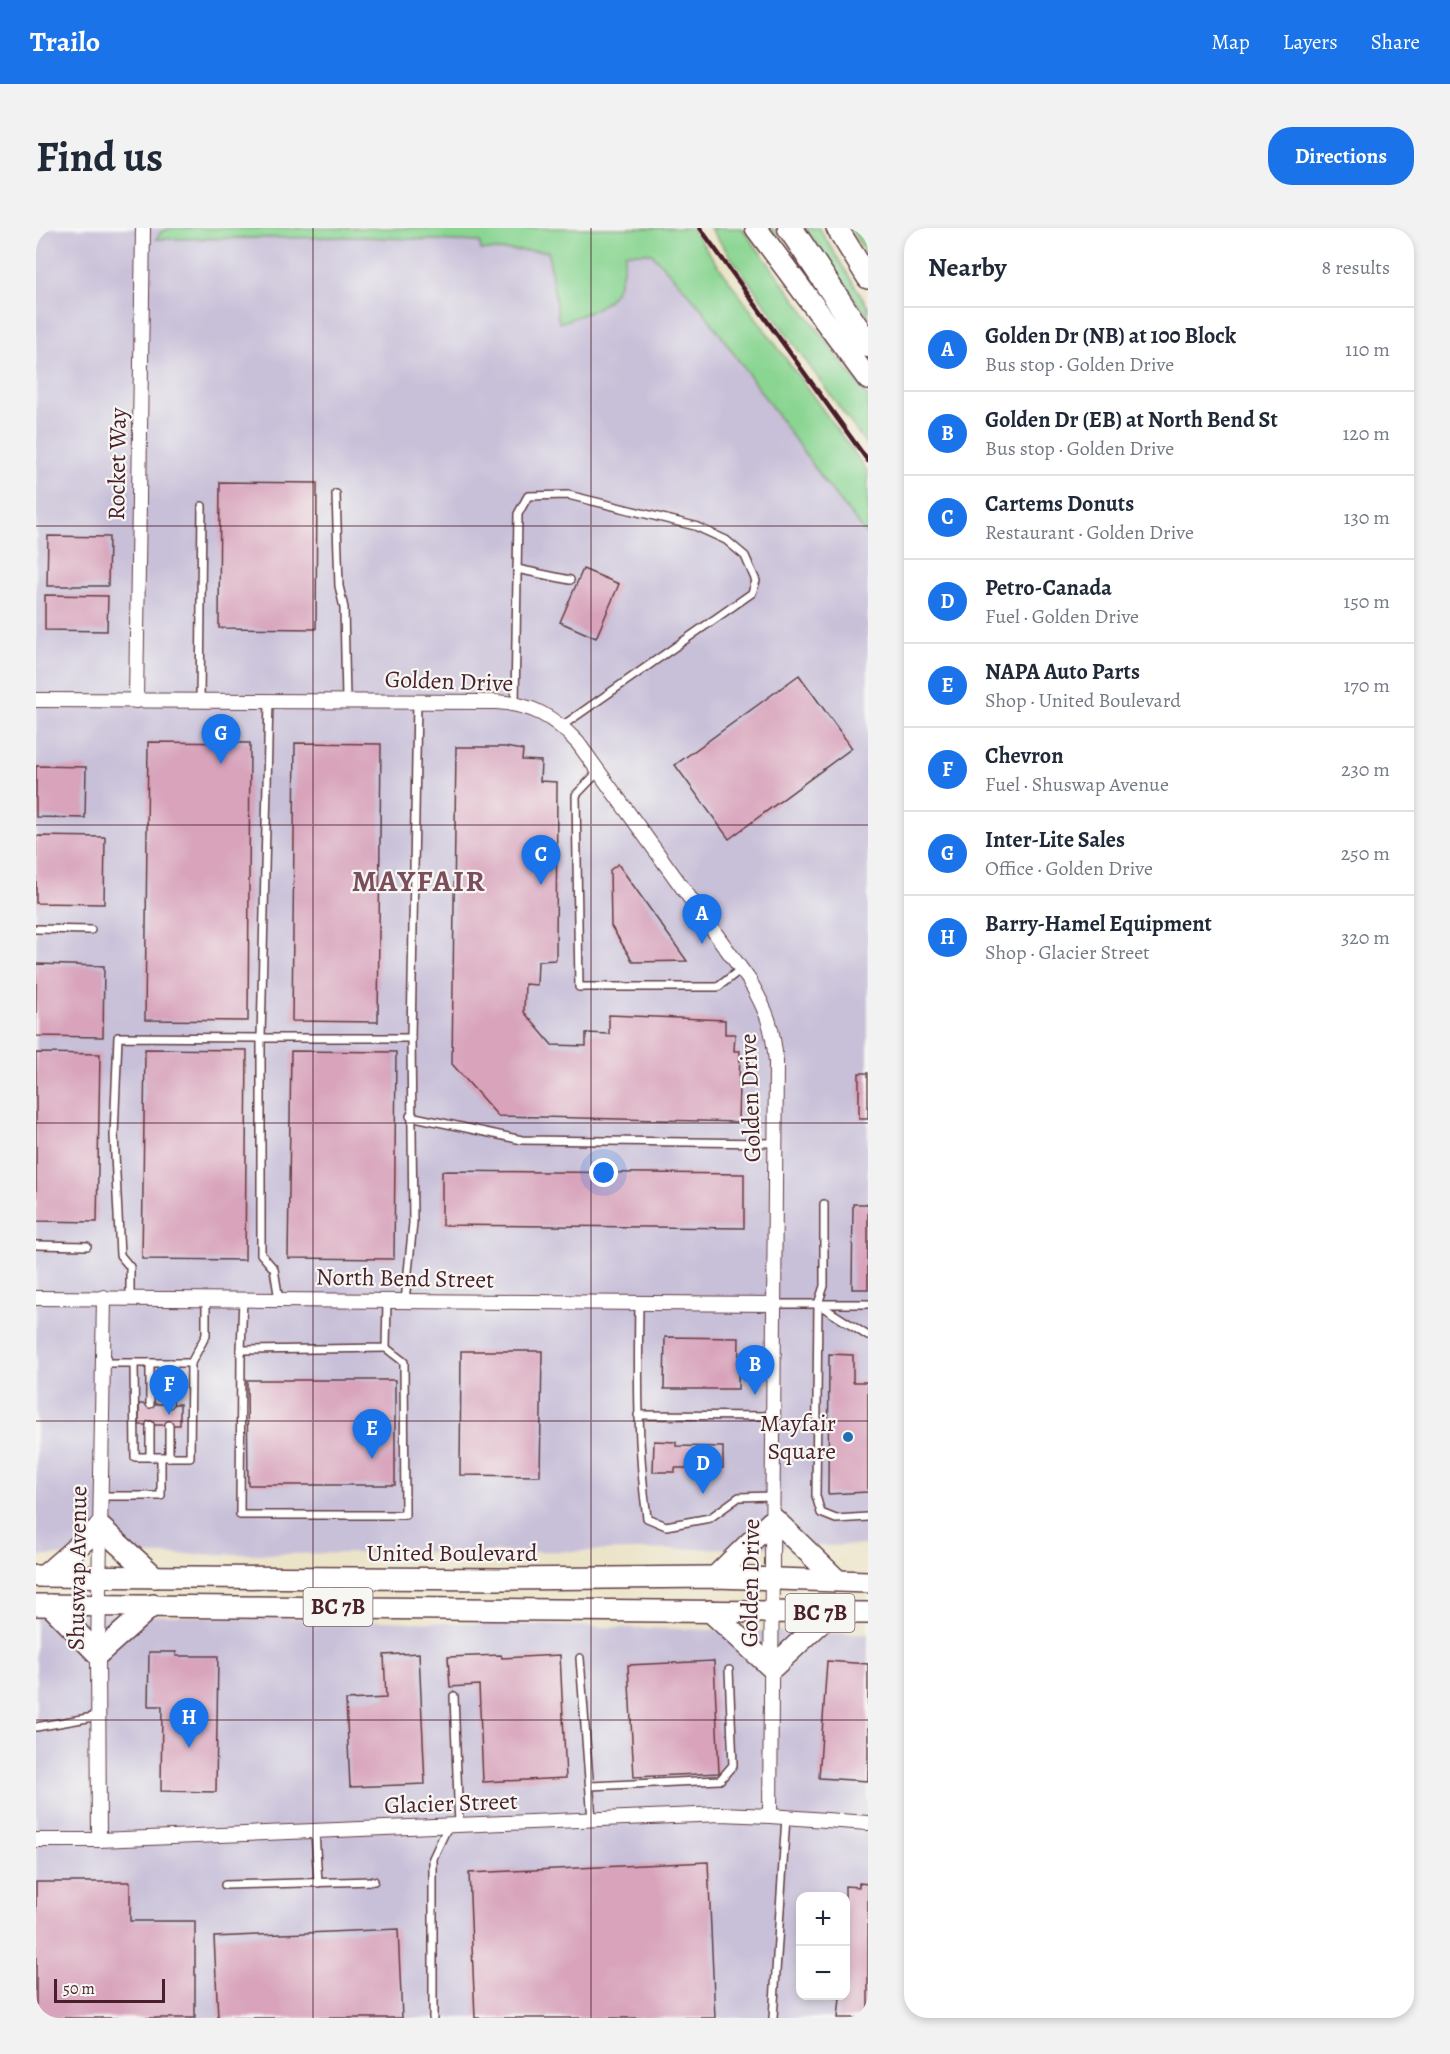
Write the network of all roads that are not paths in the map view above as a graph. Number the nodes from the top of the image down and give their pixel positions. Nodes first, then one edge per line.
1 (143, 228) edge
2 (756, 228) edge
3 (791, 228) edge
4 (837, 228) edge
5 (868, 278) edge
6 (868, 329) edge
7 (868, 345) edge
8 (868, 379) edge
9 (336, 494) dead end
10 (201, 506) dead end
11 (517, 569) junction
12 (570, 580) dead end
13 (36, 700) edge
14 (269, 700) junction
15 (346, 700) junction
16 (136, 701) junction
17 (200, 701) junction
18 (417, 702) junction
19 (514, 704) junction
20 (562, 726) junction
21 (598, 772) junction
22 (36, 930) edge
23 (91, 930) dead end
24 (741, 969) junction
25 (261, 1038) junction
26 (411, 1038) junction
27 (410, 1116) junction
28 (775, 1143) junction
29 (824, 1204) dead end
30 (36, 1245) edge
31 (87, 1246) dead end
32 (104, 1297) junction
33 (130, 1297) junction
34 (36, 1298) edge
35 (206, 1298) junction
36 (243, 1299) junction
37 (279, 1299) junction
38 (387, 1301) junction
39 (405, 1301) junction
40 (639, 1303) junction
41 (774, 1304) junction
42 (818, 1304) junction
43 (868, 1304) edge
44 (868, 1336) edge
45 (386, 1348) junction
46 (241, 1350) junction
47 (102, 1363) junction
48 (134, 1363) junction
49 (150, 1363) junction
50 (170, 1363) junction
51 (191, 1363) junction
52 (150, 1404) dead end
53 (169, 1404) dead end
54 (638, 1415) junction
55 (773, 1416) junction
56 (150, 1425) dead end
57 (170, 1425) dead end
58 (150, 1457) junction
59 (165, 1457) junction
60 (100, 1496) junction
61 (773, 1496) junction
62 (868, 1517) edge
63 (774, 1520) junction
64 (100, 1527) junction
65 (40, 1576) edge
66 (715, 1576) junction
67 (99, 1577) junction
68 (155, 1577) junction
69 (773, 1578) junction
70 (837, 1580) junction
71 (868, 1582) edge
72 (43, 1605) edge
73 (153, 1605) junction
74 (98, 1606) junction
75 (710, 1611) junction
76 (772, 1612) junction
77 (831, 1613) junction
78 (868, 1614) edge
79 (98, 1654) junction
80 (580, 1658) dead end
81 (772, 1668) junction
82 (729, 1670) dead end
83 (454, 1696) dead end
84 (99, 1716) junction
85 (36, 1727) edge
86 (590, 1786) junction
87 (770, 1816) junction
88 (786, 1817) junction
89 (592, 1820) junction
90 (868, 1823) edge
91 (453, 1825) junction
92 (315, 1831) junction
93 (36, 1840) edge
94 (99, 1840) junction
95 (374, 1881) dead end
96 (318, 1883) junction
97 (225, 1885) dead end
98 (433, 2018) edge
99 (773, 2018) edge

1 - 16 street, Rocket Way
2 - 8 main road
3 - 6 highway
3 - 7 highway
4 - 5 main road
9 - 15 lane
10 - 17 lane
11 - 12 lane
11 - 19 lane
11 - 20 lane
13 - 16 street, Golden Drive
14 - 15 street, Golden Drive
14 - 17 street, Golden Drive
14 - 25 lane
15 - 18 street, Golden Drive
16 - 17 street, Golden Drive
18 - 19 street, Golden Drive
18 - 26 lane
19 - 20 street, Golden Drive
20 - 21 street, Golden Drive
21 - 24 street, Golden Drive
21 - 24 lane
22 - 23 lane
24 - 28 street, Golden Drive
25 - 26 lane
25 - 33 lane
25 - 37 lane
26 - 27 lane
27 - 28 lane
27 - 39 lane
28 - 41 street, Golden Drive
29 - 42 lane
30 - 31 lane
32 - 33 street, North Bend Street
32 - 34 street, North Bend Street
32 - 47 street, Shuswap Avenue
33 - 35 street, North Bend Street
35 - 36 street, North Bend Street
35 - 51 lane
36 - 37 street, North Bend Street
36 - 46 lane
37 - 38 street, North Bend Street
38 - 39 street, North Bend Street
38 - 45 lane
39 - 40 street, North Bend Street
40 - 41 street, North Bend Street
40 - 54 lane
41 - 42 lane
41 - 55 street, Golden Drive
42 - 43 lane
42 - 44 lane
42 - 62 lane
45 - 46 lane
45 - 46 lane
47 - 48 lane
47 - 60 street, Shuswap Avenue
48 - 49 lane
48 - 58 lane
49 - 50 lane
49 - 52 lane
50 - 51 lane
50 - 53 lane
51 - 59 lane
54 - 55 lane
54 - 61 lane
55 - 61 street, Golden Drive
56 - 58 lane
57 - 59 lane
58 - 59 lane
59 - 60 lane
60 - 64 street, Shuswap Avenue
61 - 63 street, Golden Drive
63 - 66 main road
63 - 69 street, Golden Drive
63 - 70 main road
64 - 65 main road
64 - 67 street, Shuswap Avenue
64 - 68 main road
65 - 67 main road, United Boulevard / BC 7B
66 - 68 main road, United Boulevard / BC 7B
66 - 69 main road, United Boulevard / BC 7B
67 - 68 main road, United Boulevard / BC 7B
67 - 74 street, Shuswap Avenue
69 - 70 main road, United Boulevard / BC 7B
69 - 76 street, Golden Drive
70 - 71 main road, United Boulevard / BC 7B
72 - 74 main road, BC 7B
72 - 79 main road
73 - 74 main road, BC 7B
73 - 75 main road, BC 7B
73 - 79 main road
74 - 79 street, Shuswap Avenue
75 - 76 main road, BC 7B
75 - 81 main road
76 - 77 main road, BC 7B
76 - 81 street, Golden Drive
77 - 78 main road, BC 7B
77 - 81 main road
79 - 84 street, Shuswap Avenue
80 - 86 lane
81 - 87 street, Golden Drive
82 - 86 lane
83 - 91 lane
84 - 85 lane
84 - 94 street, Shuswap Avenue
86 - 89 lane
87 - 88 street, Glacier Street
87 - 89 street, Glacier Street
88 - 90 street, Glacier Street
88 - 99 lane
89 - 91 street, Glacier Street
91 - 92 street, Glacier Street
91 - 98 lane
92 - 94 street, Glacier Street
92 - 96 lane
93 - 94 street, Glacier Street
95 - 96 lane
96 - 97 lane

